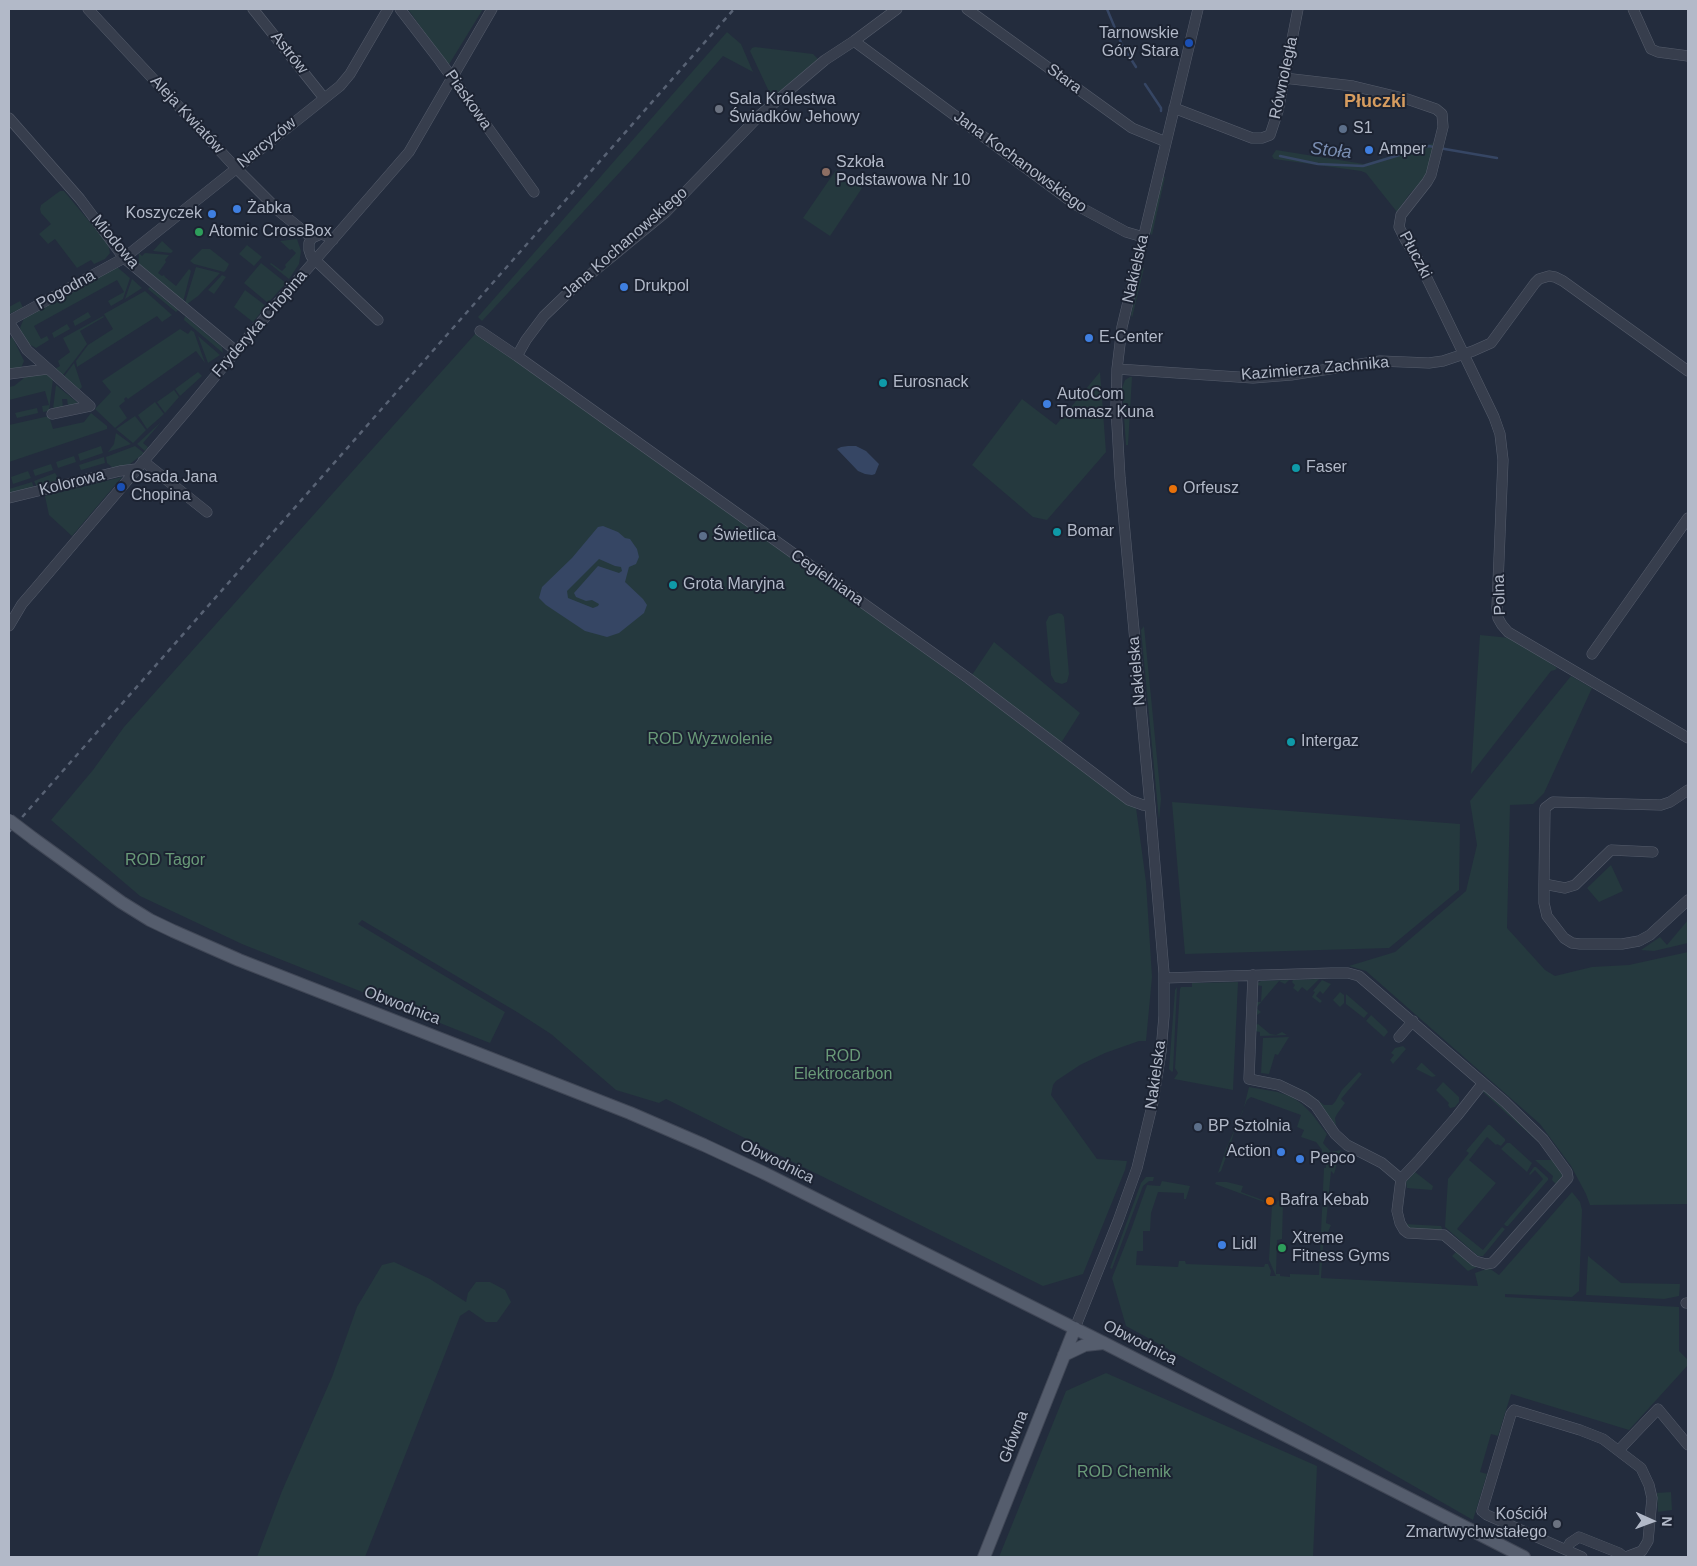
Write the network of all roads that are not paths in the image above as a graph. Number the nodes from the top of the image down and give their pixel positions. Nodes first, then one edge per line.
1 (88, 9) edge
2 (253, 9) edge
3 (388, 9) edge
4 (400, 9) edge
5 (492, 9) edge
6 (898, 9) edge
7 (967, 9) edge
8 (1198, 9) edge
9 (1298, 9) edge
10 (1633, 9) edge
11 (854, 40) junction
12 (1688, 56) edge
13 (452, 77) junction
14 (1284, 78) junction
15 (324, 98) junction
16 (1174, 108) junction
17 (9, 119) edge
18 (1166, 142) junction
19 (236, 168) junction
20 (534, 192) dead end
21 (1143, 237) junction
22 (312, 238) junction
23 (333, 240) junction
24 (124, 258) junction
25 (315, 260) junction
26 (378, 320) dead end
27 (9, 322) edge
28 (480, 331) dead end
29 (236, 351) junction
30 (1463, 354) junction
31 (517, 356) junction
32 (46, 369) junction
33 (1117, 369) junction
34 (1688, 371) edge
35 (9, 374) edge
36 (52, 414) dead end
37 (140, 465) junction
38 (9, 498) edge
39 (207, 512) dead end
40 (1688, 518) edge
41 (9, 626) edge
42 (1592, 654) dead end
43 (1688, 738) edge
44 (1688, 790) edge
45 (1150, 806) junction
46 (9, 820) edge
47 (1653, 852) dead end
48 (1544, 884) junction
49 (1688, 900) edge
50 (1253, 975) junction
51 (1164, 978) junction
52 (1413, 1021) junction
53 (1399, 1036) dead end
54 (1483, 1083) junction
55 (1401, 1179) junction
56 (1075, 1328) junction
57 (1104, 1343) junction
58 (1064, 1355) junction
59 (1688, 1445) edge
60 (1619, 1450) junction
61 (1566, 1550) junction
62 (984, 1557) edge
63 (1524, 1557) edge
64 (1582, 1557) edge
65 (1625, 1557) edge

1 - 19 street, Aleja Kwiatów
2 - 15 street, Astrów
3 - 15 street, Narcyzów
4 - 13 street, Piaskowa
5 - 13 street, Fryderyka Chopina
6 - 11 street, Jana Kochanowskiego
7 - 18 street, Stara
8 - 16 street, Nakielska
9 - 14 street, Równoległa
10 - 12 street
11 - 21 street, Jana Kochanowskiego
11 - 31 street, Jana Kochanowskiego
13 - 20 street, Piaskowa
13 - 23 street, Fryderyka Chopina
14 - 16 street, Równoległa
14 - 30 street, Płuczki
15 - 19 street, Narcyzów
16 - 18 street, Nakielska
17 - 24 street, Miodowa
18 - 21 street, Nakielska
19 - 22 street, Aleja Kwiatów
19 - 24 street, Narcyzów
21 - 33 street, Nakielska
22 - 23 street
22 - 25 street
23 - 25 street, Fryderyka Chopina
24 - 27 street, Pogodna
24 - 29 street, Miodowa
25 - 26 street
25 - 29 street, Fryderyka Chopina
27 - 32 street
28 - 31 street, Cegielniana
29 - 37 street, Fryderyka Chopina
30 - 33 street, Kazimierza Zachnika
30 - 34 street, Kazimierza Zachnika
30 - 43 street, Polna
31 - 45 street, Cegielniana
32 - 35 street
32 - 36 street
33 - 45 street, Nakielska
37 - 38 street, Kolorowa
37 - 39 street
37 - 41 street, Fryderyka Chopina
40 - 42 street
44 - 48 street
45 - 51 street, Nakielska
46 - 56 main road, Obwodnica, bridge
47 - 48 street
48 - 49 street
50 - 51 street
50 - 52 street
50 - 55 street
51 - 56 street, Nakielska
52 - 53 street
52 - 54 street
54 - 55 street
54 - 55 street
56 - 57 main road, Obwodnica
56 - 58 main road, Główna
57 - 58 main road
57 - 63 main road, Obwodnica
58 - 62 main road, Główna
59 - 60 street
60 - 61 street
60 - 65 street
61 - 64 street
61 - 65 street

